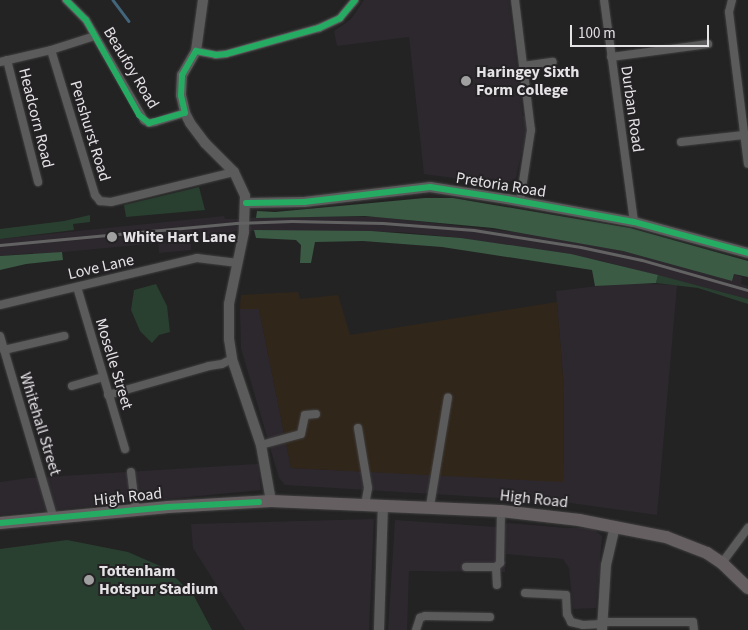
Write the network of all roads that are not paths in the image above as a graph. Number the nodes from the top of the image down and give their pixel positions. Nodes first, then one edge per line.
1 (66, 0) edge
2 (203, 0) edge
3 (355, 0) edge
4 (515, 0) edge
5 (604, 0) edge
6 (732, 0) edge
7 (95, 36) junction
8 (708, 44) dead end
9 (51, 50) junction
10 (196, 51) junction
11 (612, 57) junction
12 (3, 61) edge
13 (553, 62) dead end
14 (523, 66) junction
15 (185, 113) junction
16 (744, 135) junction
17 (681, 142) dead end
18 (748, 164) edge
19 (234, 172) junction
20 (38, 182) dead end
21 (520, 201) junction
22 (246, 203) junction
23 (634, 222) junction
24 (748, 252) edge
25 (238, 264) junction
26 (76, 287) junction
27 (0, 305) edge
28 (0, 336) edge
29 (64, 336) dead end
30 (4, 350) junction
31 (232, 359) junction
32 (102, 377) junction
33 (72, 386) dead end
34 (108, 395) junction
35 (448, 397) dead end
36 (316, 414) dead end
37 (358, 428) dead end
38 (261, 445) junction
39 (125, 449) dead end
40 (131, 472) dead end
41 (271, 501) junction
42 (365, 505) junction
43 (383, 505) junction
44 (430, 506) junction
45 (136, 510) junction
46 (501, 511) junction
47 (54, 519) junction
48 (0, 523) edge
49 (614, 526) junction
50 (748, 528) edge
51 (722, 563) junction
52 (466, 567) dead end
53 (496, 567) junction
54 (498, 585) dead end
55 (748, 588) edge
56 (525, 593) dead end
57 (490, 617) dead end
58 (602, 625) edge
59 (582, 628) edge
60 (379, 630) edge
61 (416, 630) edge
62 (694, 630) edge

1 - 7 street, Beaufoy Road
2 - 10 street
3 - 10 street
4 - 14 street
5 - 11 street, Durban Road
6 - 16 street
7 - 9 street
7 - 15 street, Beaufoy Road
8 - 11 street
9 - 12 street
9 - 19 street, Penshurst Road
10 - 15 street
11 - 23 street, Durban Road
12 - 20 street, Headcorn Road
13 - 14 street
14 - 21 street
15 - 19 street
16 - 17 street
16 - 18 street
19 - 22 street
21 - 22 street, Pretoria Road
21 - 23 street, Pretoria Road
22 - 25 street
23 - 24 street, Pretoria Road
25 - 26 street, Love Lane
25 - 31 street
26 - 27 street, Love Lane
26 - 32 street, Moselle Street
28 - 30 street, Whitehall Street
29 - 30 street
30 - 47 street, Whitehall Street
31 - 34 street
31 - 38 street
32 - 33 street
32 - 34 street, Moselle Street
34 - 39 street, Moselle Street
35 - 44 street
36 - 38 street
37 - 42 street
38 - 41 street
40 - 45 street
41 - 42 main road, High Road
41 - 45 main road, High Road
42 - 43 main road, High Road
43 - 44 main road, High Road
43 - 60 street
44 - 46 main road, High Road
45 - 47 main road, High Road
46 - 49 main road, High Road
46 - 53 street
47 - 48 main road, High Road
49 - 51 main road, High Road
49 - 58 street
50 - 51 street
51 - 55 main road, High Road
52 - 53 street
53 - 54 street
56 - 59 street
57 - 61 street
58 - 59 street
58 - 62 street

